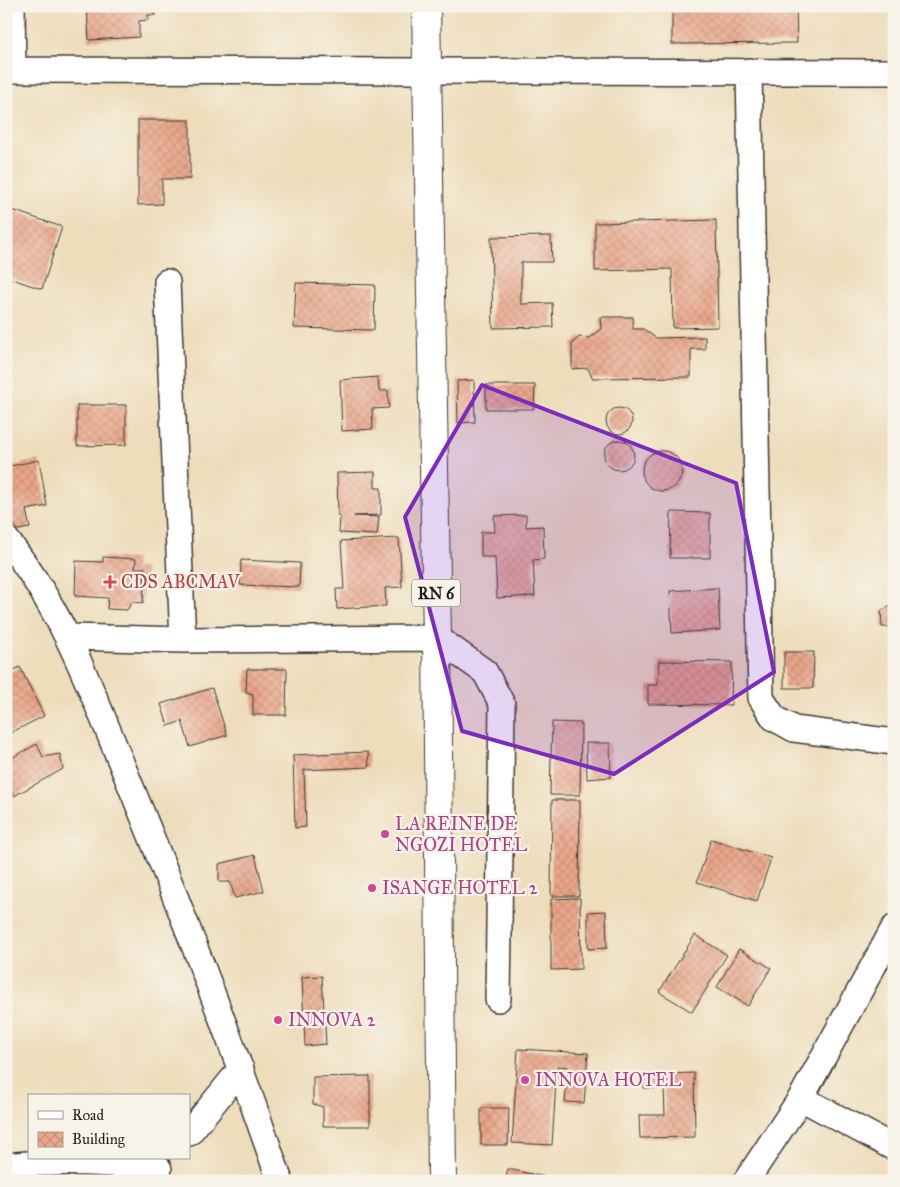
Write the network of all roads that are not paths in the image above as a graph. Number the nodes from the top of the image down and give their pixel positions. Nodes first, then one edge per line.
1 (12, 6) edge
2 (426, 6) edge
3 (9, 70) edge
4 (428, 70) junction
5 (749, 72) junction
6 (894, 72) edge
7 (167, 282) dead end
8 (6, 539) edge
9 (70, 638) junction
10 (437, 638) junction
11 (183, 640) junction
12 (894, 742) edge
13 (894, 928) edge
14 (498, 999) dead end
15 (241, 1069) junction
16 (801, 1098) junction
17 (190, 1132) edge
18 (894, 1148) edge
19 (6, 1166) edge
20 (160, 1169) edge
21 (280, 1181) edge
22 (442, 1181) edge
23 (746, 1181) edge

1 - 3 street
2 - 4 main road, RN 6
3 - 4 street
4 - 5 street
4 - 10 main road, RN 6
5 - 6 street
5 - 12 street
7 - 11 street
8 - 9 street
9 - 11 street
9 - 15 street
10 - 11 street
10 - 14 street
10 - 22 main road, RN 6
13 - 16 street
15 - 17 street
15 - 21 street
16 - 18 street
16 - 23 street
19 - 20 street

